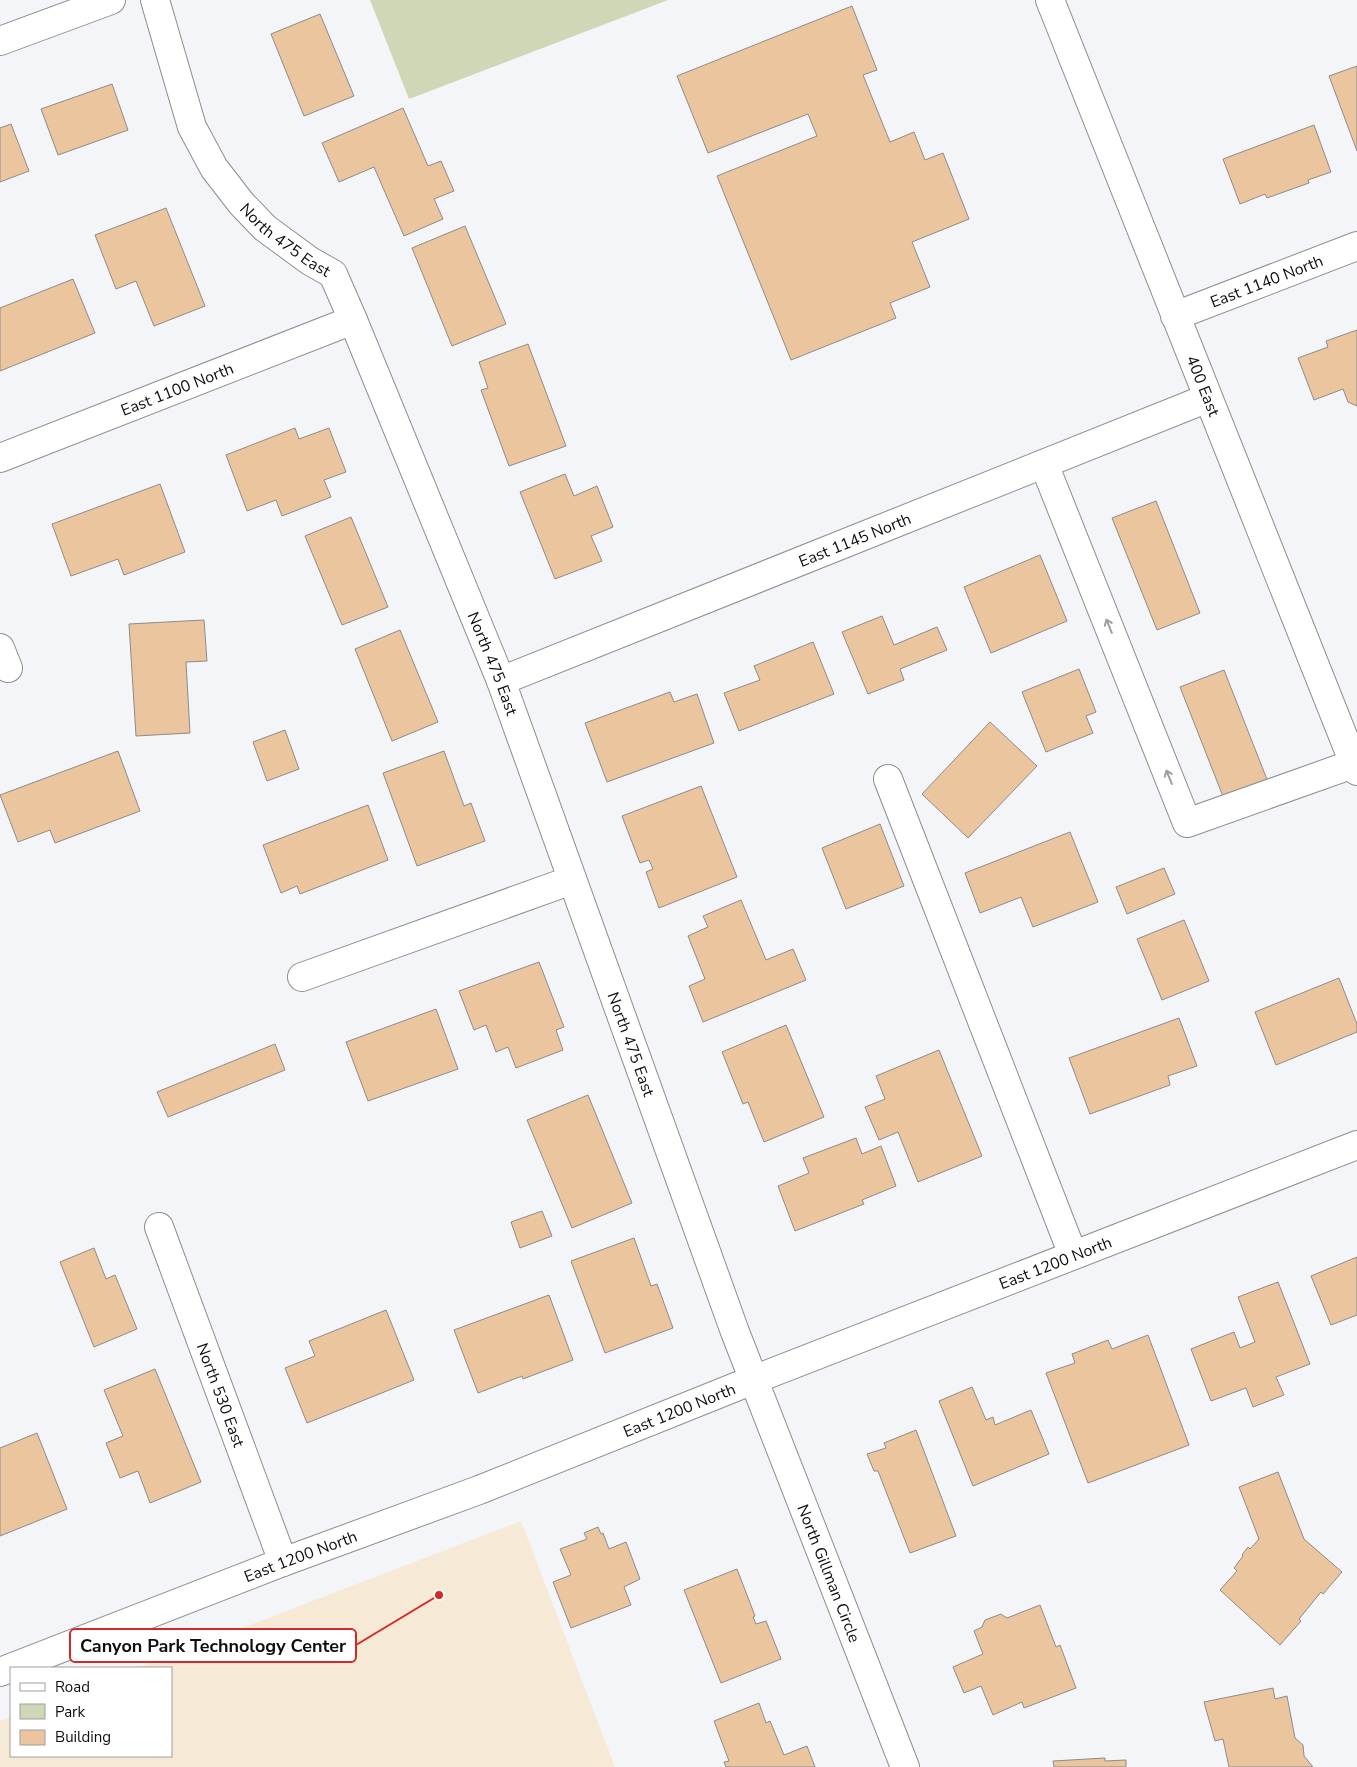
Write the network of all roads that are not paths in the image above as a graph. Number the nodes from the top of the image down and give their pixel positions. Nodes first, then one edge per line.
1 (111, 0) edge
2 (155, 0) edge
3 (1050, 0) edge
4 (0, 41) edge
5 (1357, 246) edge
6 (1175, 316) junction
7 (353, 320) junction
8 (1208, 398) junction
9 (0, 458) edge
10 (1044, 464) junction
11 (501, 682) junction
12 (1348, 720) edge
13 (1355, 768) edge
14 (888, 779) dead end
15 (572, 880) junction
16 (302, 977) dead end
17 (1357, 1145) edge
18 (159, 1227) dead end
19 (1073, 1256) junction
20 (753, 1380) junction
21 (283, 1562) junction
22 (13, 1667) edge
23 (905, 1767) edge

1 - 4 street
2 - 7 street, North 475 East
3 - 6 street, 400 East
5 - 6 street, East 1140 North
6 - 8 street, 400 East
7 - 9 street, East 1100 North
7 - 11 street, North 475 East
8 - 10 street, East 1145 North
8 - 12 street, 400 East
10 - 11 street, East 1145 North
13 -> 10 street
11 - 15 street, North 475 East
12 - 13 street, 400 East
14 - 19 street
15 - 16 street
15 - 20 street, North 475 East
17 - 19 street, East 1200 North
18 - 21 street, North 530 East
19 - 20 street, East 1200 North
20 - 21 street, East 1200 North
20 - 23 street, North Gillman Circle
21 - 22 street, East 1200 North

